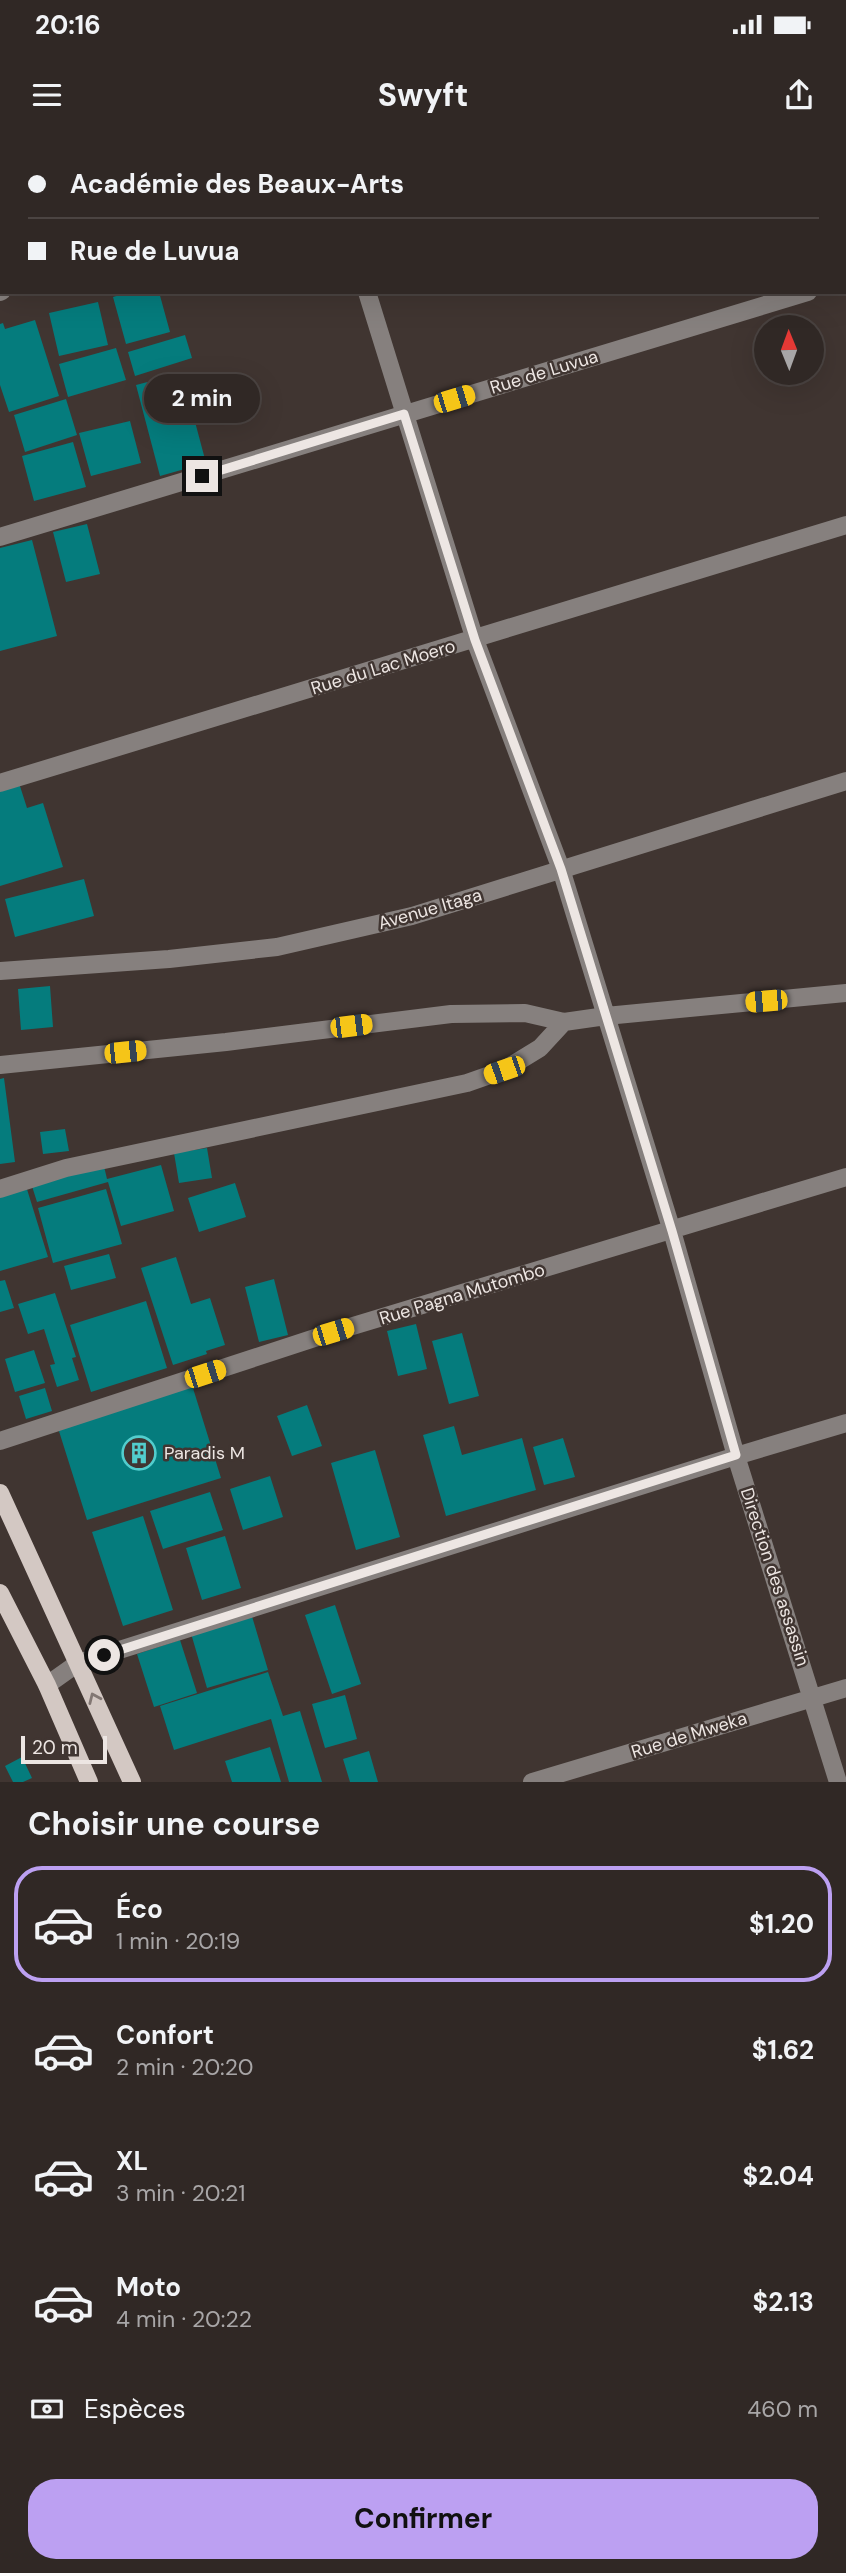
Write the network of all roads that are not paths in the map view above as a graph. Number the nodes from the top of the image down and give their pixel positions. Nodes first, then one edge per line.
1 (368, 294) edge
2 (801, 294) edge
3 (404, 414) junction
4 (846, 525) edge
5 (0, 537) edge
6 (475, 640) junction
7 (846, 781) edge
8 (0, 783) edge
9 (561, 869) junction
10 (0, 971) edge
11 (846, 993) edge
12 (607, 1016) junction
13 (564, 1022) junction
14 (0, 1065) edge
15 (846, 1177) edge
16 (0, 1189) edge
17 (672, 1231) junction
18 (846, 1423) edge
19 (0, 1441) edge
20 (736, 1455) junction
21 (0, 1493) edge
22 (0, 1593) edge
23 (78, 1663) junction
24 (47, 1685) junction
25 (846, 1688) edge
26 (814, 1698) junction
27 (89, 1782) edge
28 (132, 1782) edge
29 (532, 1782) edge
30 (838, 1782) edge

1 - 3 street, Direction des assassin
2 - 3 street, Rue de Luvua
3 - 5 street, Rue de Luvua
3 - 6 street, Direction des assassin
4 - 6 street, Rue du Lac Moero
6 - 8 street, Rue du Lac Moero
6 - 9 street, Direction des assassin
7 - 9 street, Avenue Itaga
9 - 10 street, Avenue Itaga
9 - 12 street, Direction des assassin
11 - 12 street
12 - 13 street
12 - 17 street, Direction des assassin
13 - 14 street
13 - 16 street
15 - 17 street, Rue Pagna Mutombo
17 - 19 street, Rue Pagna Mutombo
17 - 20 street, Direction des assassin
18 - 20 street
20 - 23 street
20 - 26 street, Direction des assassin
21 - 23 main road
22 - 24 main road
23 - 24 street
28 -> 23 main road
24 - 27 main road
25 - 26 street, Rue de Mweka
26 - 29 street, Rue de Mweka
26 - 30 street, Direction des assassin

